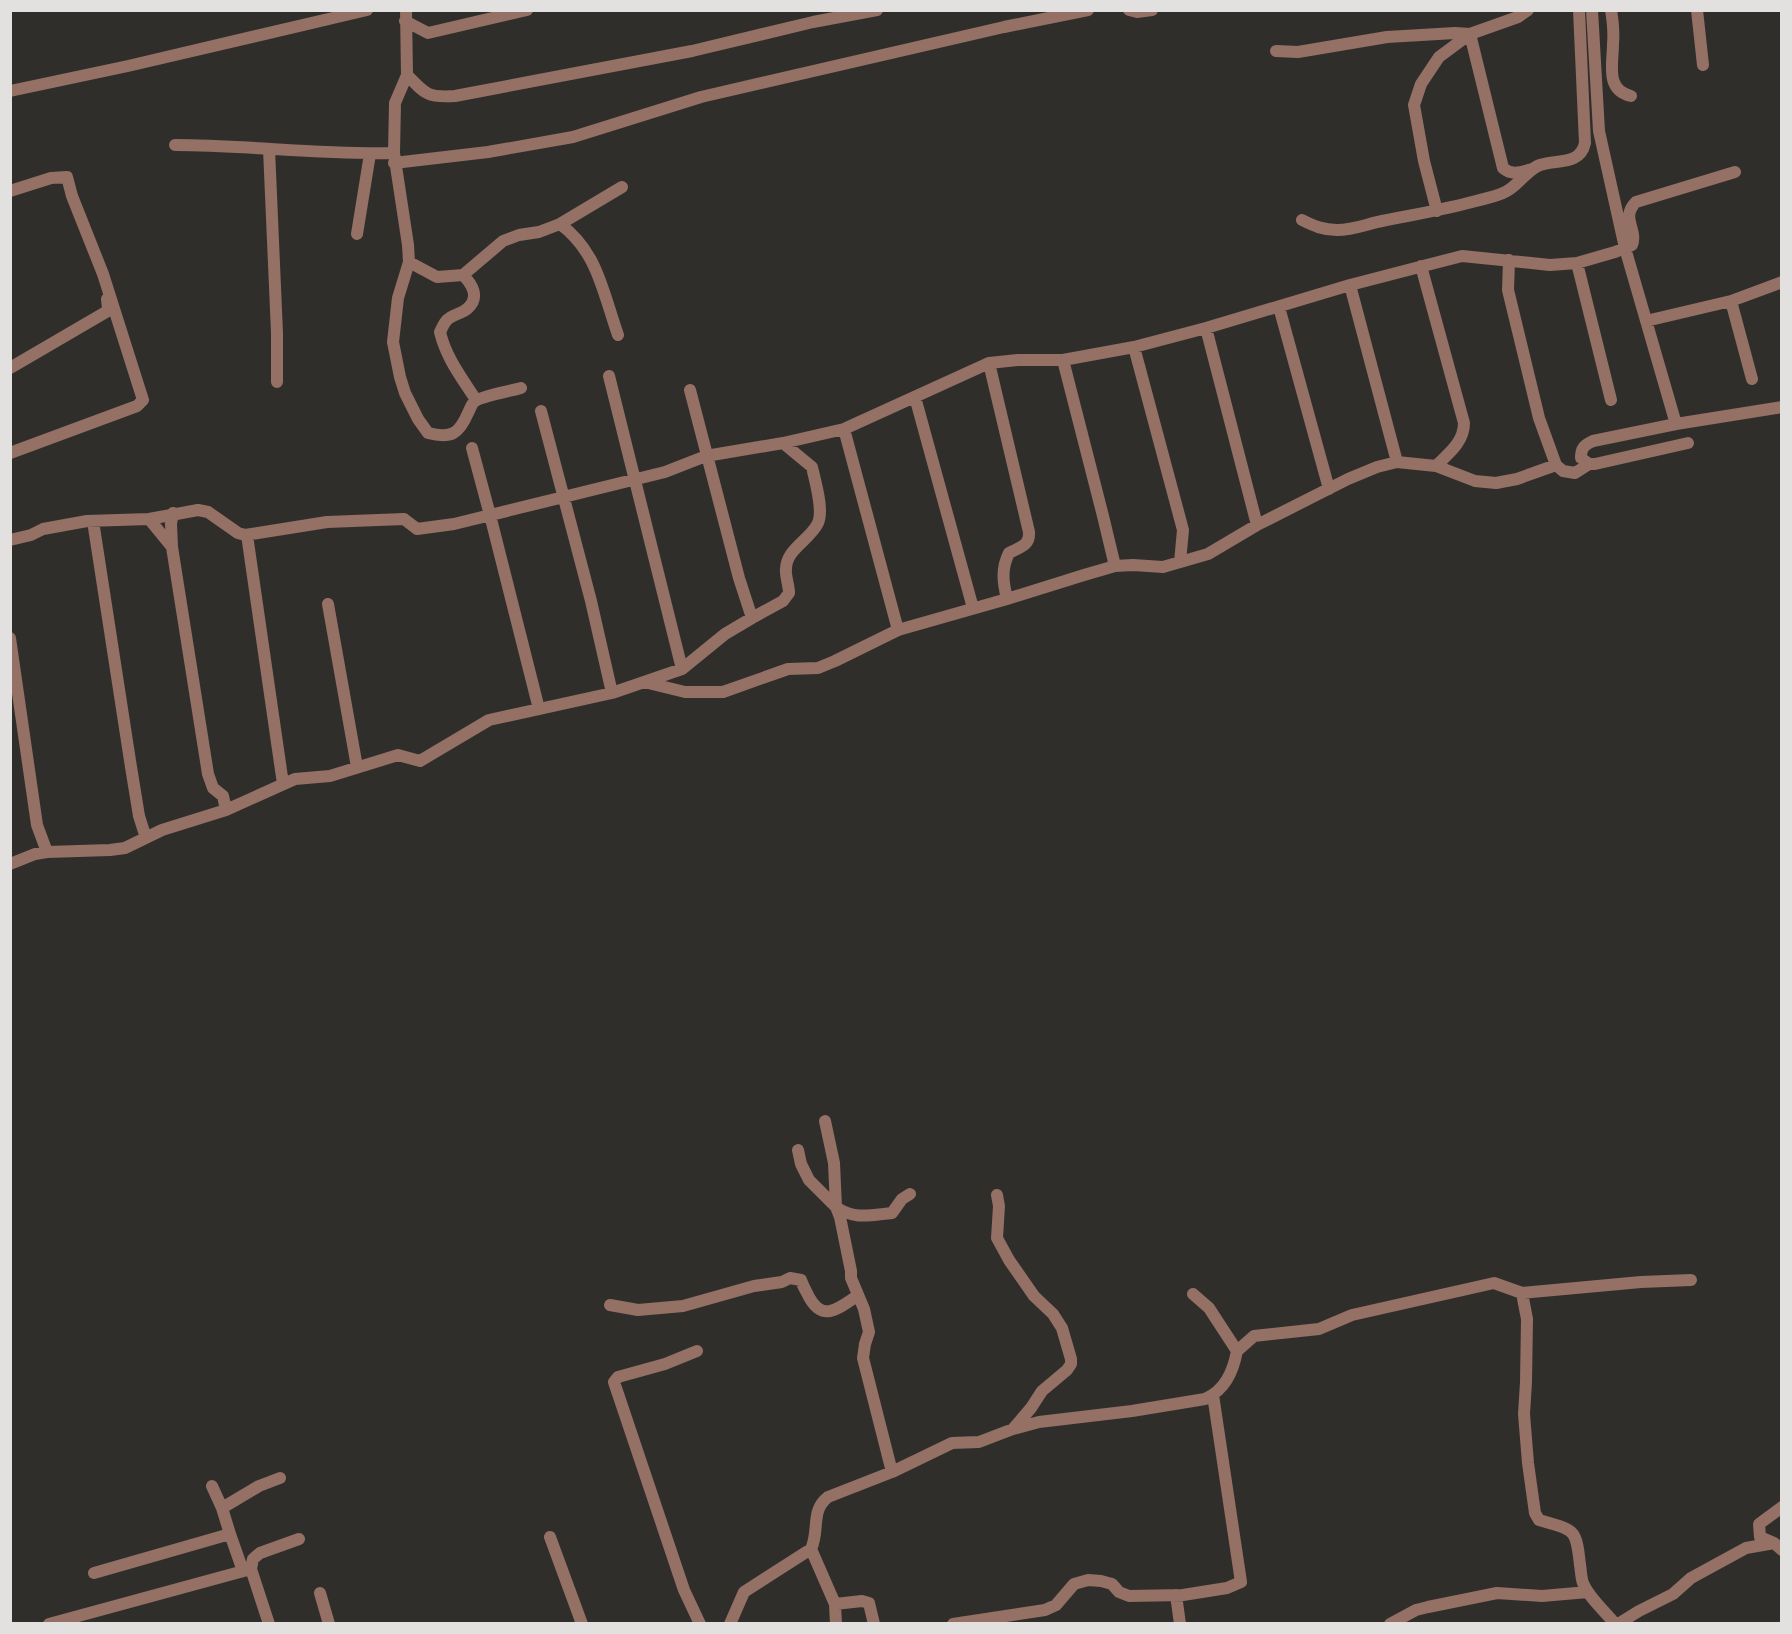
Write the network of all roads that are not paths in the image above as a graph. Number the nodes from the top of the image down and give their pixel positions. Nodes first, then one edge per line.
1 (367, 10) edge
2 (526, 10) edge
3 (877, 10) edge
4 (1088, 10) edge
5 (1129, 10) edge
6 (1152, 10) edge
7 (1528, 10) edge
8 (1579, 10) edge
9 (1592, 10) edge
10 (1611, 10) edge
11 (1697, 10) edge
12 (405, 16) edge
13 (1470, 34) junction
14 (1276, 51) dead end
15 (1703, 65) dead end
16 (407, 75) junction
17 (10, 91) edge
18 (1631, 96) dead end
19 (176, 145) dead end
20 (269, 149) junction
21 (370, 154) junction
22 (394, 158) junction
23 (1533, 169) junction
24 (1735, 172) dead end
25 (622, 187) dead end
26 (10, 192) edge
27 (1437, 211) junction
28 (1302, 220) dead end
29 (560, 224) junction
30 (357, 234) dead end
31 (1625, 248) junction
32 (1509, 260) junction
33 (409, 262) junction
34 (1577, 263) junction
35 (1421, 267) junction
36 (103, 274) junction
37 (463, 275) junction
38 (1782, 282) edge
39 (1350, 285) junction
40 (1731, 301) junction
41 (1279, 307) junction
42 (1646, 321) junction
43 (1206, 328) junction
44 (618, 335) dead end
45 (1134, 347) junction
46 (1063, 360) junction
47 (989, 363) junction
48 (10, 368) edge
49 (609, 376) dead end
50 (1752, 379) dead end
51 (277, 382) dead end
52 (521, 388) dead end
53 (690, 390) dead end
54 (915, 397) junction
55 (476, 400) junction
56 (1611, 400) dead end
57 (1782, 407) edge
58 (541, 411) dead end
59 (1676, 424) junction
60 (844, 429) junction
61 (783, 443) junction
62 (1688, 443) dead end
63 (472, 448) dead end
64 (10, 453) edge
65 (706, 456) junction
66 (1397, 462) junction
67 (1589, 464) junction
68 (1556, 465) junction
69 (1436, 466) junction
70 (635, 479) junction
71 (1329, 489) junction
72 (563, 497) junction
73 (173, 513) junction
74 (490, 515) junction
75 (148, 519) junction
76 (93, 521) junction
77 (1257, 525) junction
78 (247, 535) junction
79 (10, 540) edge
80 (172, 547) junction
81 (1180, 562) junction
82 (1114, 566) junction
83 (1007, 599) junction
84 (328, 604) dead end
85 (973, 608) junction
86 (752, 618) junction
87 (898, 630) junction
88 (10, 638) edge
89 (682, 669) junction
90 (644, 682) junction
91 (612, 693) junction
92 (539, 709) junction
93 (357, 767) junction
94 (283, 784) junction
95 (226, 810) junction
96 (146, 838) junction
97 (47, 852) junction
98 (10, 864) edge
99 (825, 1121) dead end
100 (798, 1150) dead end
101 (909, 1194) dead end
102 (997, 1195) dead end
103 (836, 1207) junction
104 (1691, 1280) dead end
105 (1522, 1293) junction
106 (1193, 1294) dead end
107 (857, 1296) junction
108 (610, 1305) dead end
109 (697, 1351) dead end
110 (1236, 1351) junction
111 (1213, 1395) junction
112 (1013, 1428) junction
113 (892, 1472) junction
114 (280, 1478) dead end
115 (212, 1486) dead end
116 (1782, 1507) edge
117 (222, 1508) junction
118 (230, 1534) junction
119 (550, 1537) dead end
120 (299, 1539) dead end
121 (1778, 1547) edge
122 (811, 1549) junction
123 (247, 1570) junction
124 (94, 1573) dead end
125 (1588, 1592) junction
126 (320, 1593) dead end
127 (1176, 1595) junction
128 (835, 1604) junction
129 (49, 1623) edge
130 (269, 1623) edge
131 (329, 1623) edge
132 (582, 1623) edge
133 (700, 1623) edge
134 (730, 1623) edge
135 (836, 1623) edge
136 (873, 1623) edge
137 (953, 1623) edge
138 (1180, 1623) edge
139 (1390, 1623) edge
140 (1617, 1623) edge

1 - 17 street
2 - 12 street
3 - 16 street
4 - 22 street
5 - 6 street
7 - 13 street
8 - 23 street
9 - 31 street
10 - 18 street
11 - 15 street
12 - 16 street
13 - 14 street
13 - 23 street
13 - 27 street
16 - 22 street
19 - 20 street
20 - 21 street
20 - 51 street
21 - 22 street
21 - 30 street
22 - 33 street
23 - 27 street
24 - 31 street
25 - 29 street
26 - 36 street
27 - 28 street
29 - 37 street
29 - 44 street
31 - 34 street
31 - 42 street
32 - 34 street
32 - 35 street
32 - 68 street
33 - 37 street
33 - 55 street
34 - 56 street
35 - 39 street
35 - 69 street
36 - 48 street
36 - 64 street
37 - 55 street
38 - 40 street
39 - 41 street
39 - 66 street
40 - 42 street
40 - 50 street
41 - 43 street
41 - 71 street
42 - 59 street
43 - 45 street
43 - 77 street
45 - 46 street
45 - 81 street
46 - 47 street
46 - 82 street
47 - 54 street
47 - 83 street
49 - 70 street
52 - 55 street
53 - 65 street
54 - 60 street
54 - 85 street
57 - 59 street
58 - 72 street
59 - 67 street
60 - 61 street
60 - 87 street
61 - 65 street
61 - 86 street
62 - 67 street
63 - 74 street
65 - 70 street
65 - 86 street
66 - 69 street
66 - 71 street
67 - 68 street
68 - 69 street
70 - 72 street
70 - 89 street
71 - 77 street
72 - 74 street
72 - 91 street
73 - 75 street
73 - 78 street
73 - 80 street
74 - 78 street
74 - 92 street
75 - 76 street
75 - 80 street
76 - 79 street
76 - 96 street
77 - 81 street
78 - 94 street
80 - 95 street
81 - 82 street
82 - 83 street
83 - 85 street
84 - 93 street
85 - 87 street
86 - 89 street
87 - 90 street
88 - 97 street
89 - 90 street
90 - 91 street
91 - 92 street
92 - 93 street
93 - 94 street
94 - 95 street
95 - 96 street
96 - 97 street
97 - 98 street
99 - 103 street
100 - 103 street
101 - 103 street
102 - 112 street
103 - 107 street
104 - 105 street
105 - 110 street
105 - 125 street
106 - 110 street
107 - 108 street
107 - 113 street
109 - 133 street
110 - 111 street
111 - 112 street
111 - 127 street
112 - 113 street
113 - 122 street
114 - 117 street
115 - 117 street
116 - 121 street
117 - 118 street
118 - 123 street
118 - 124 street
119 - 132 street
120 - 123 street
121 - 140 street
122 - 128 street
122 - 134 street
123 - 129 street
123 - 130 street
125 - 139 street
125 - 140 street
126 - 131 street
127 - 137 street
127 - 138 street
128 - 135 street
128 - 136 street

